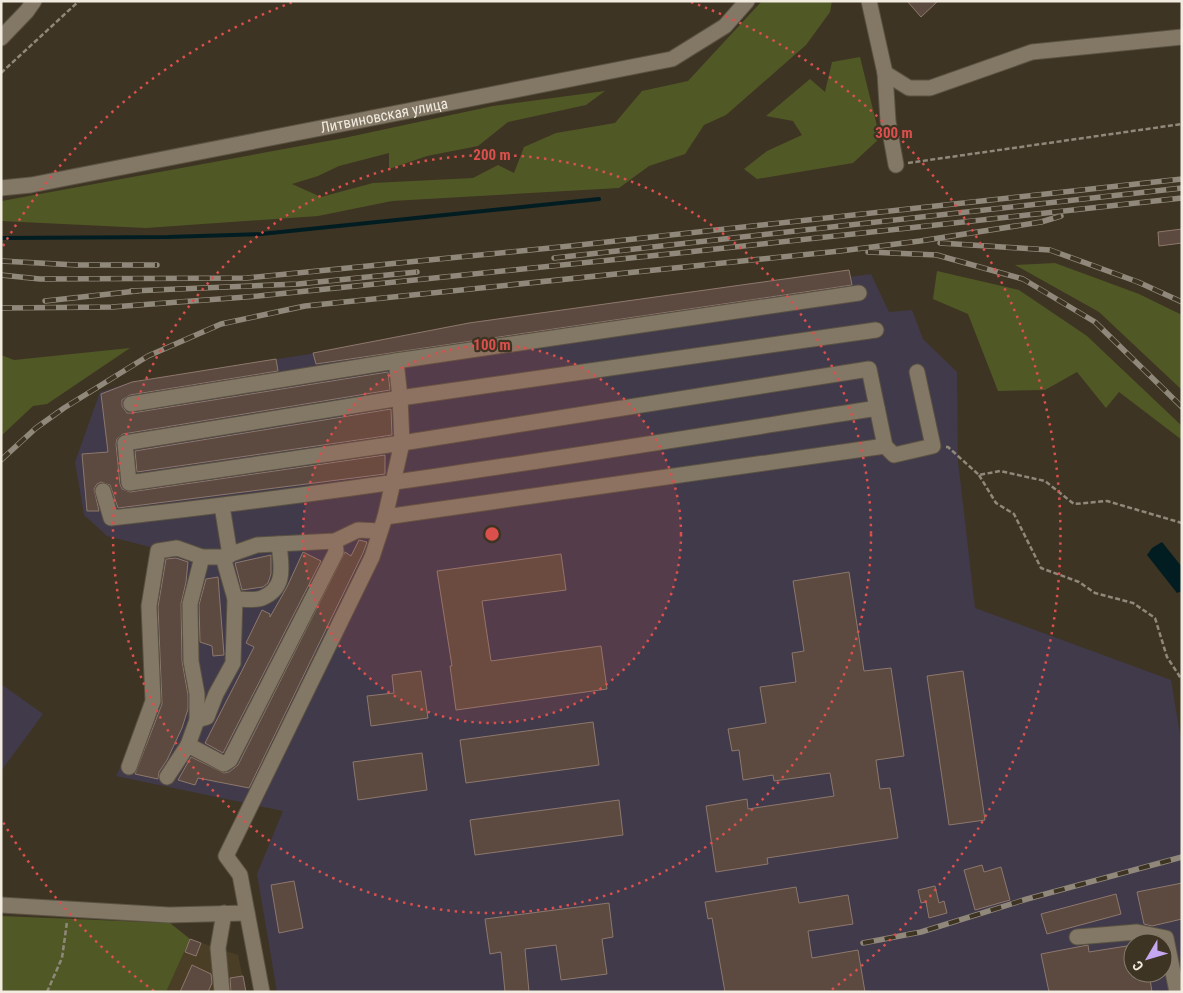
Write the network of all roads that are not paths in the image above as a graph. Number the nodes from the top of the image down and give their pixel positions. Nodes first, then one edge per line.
1 (34, 1) edge
2 (746, 1) edge
3 (869, 1) edge
4 (1182, 37) edge
5 (1, 38) edge
6 (885, 73) junction
7 (896, 165) road end
8 (1, 188) edge
9 (859, 293) dead end
10 (876, 330) dead end
11 (396, 361) junction
12 (917, 372) dead end
13 (400, 398) junction
14 (131, 404) dead end
15 (877, 408) junction
16 (402, 443) junction
17 (885, 446) junction
18 (393, 482) junction
19 (103, 491) dead end
20 (222, 506) junction
21 (382, 524) junction
22 (335, 541) junction
23 (279, 544) junction
24 (202, 556) junction
25 (227, 556) junction
26 (235, 599) junction
27 (198, 694) junction
28 (216, 694) junction
29 (197, 720) junction
30 (188, 745) junction
31 (129, 767) dead end
32 (167, 776) dead end
33 (1, 905) edge
34 (224, 913) junction
35 (247, 913) junction
36 (1077, 937) dead end
37 (222, 992) edge
38 (262, 992) edge
39 (1177, 992) edge

1 - 5 street
2 - 8 street, Литвиновская улица
3 - 6 street
4 - 6 street
6 - 7 street
9 - 11 street
10 - 13 street
11 - 13 street
11 - 14 street
12 - 17 street
13 - 16 street
13 - 16 street
15 - 16 street
15 - 17 street
15 - 18 street
16 - 18 street
17 - 21 street
18 - 20 street
18 - 21 street
19 - 20 street
20 - 25 street
21 - 22 street
21 - 35 street
22 - 23 street
22 - 30 street
23 - 25 street
23 - 26 street
24 - 25 street
24 - 27 street
24 - 31 street
25 - 26 street
26 - 28 street
27 - 28 street
27 - 29 street
28 - 29 street
29 - 30 street
30 - 32 street
33 - 34 street
34 - 35 street
34 - 37 street
35 - 38 street
36 - 39 street

